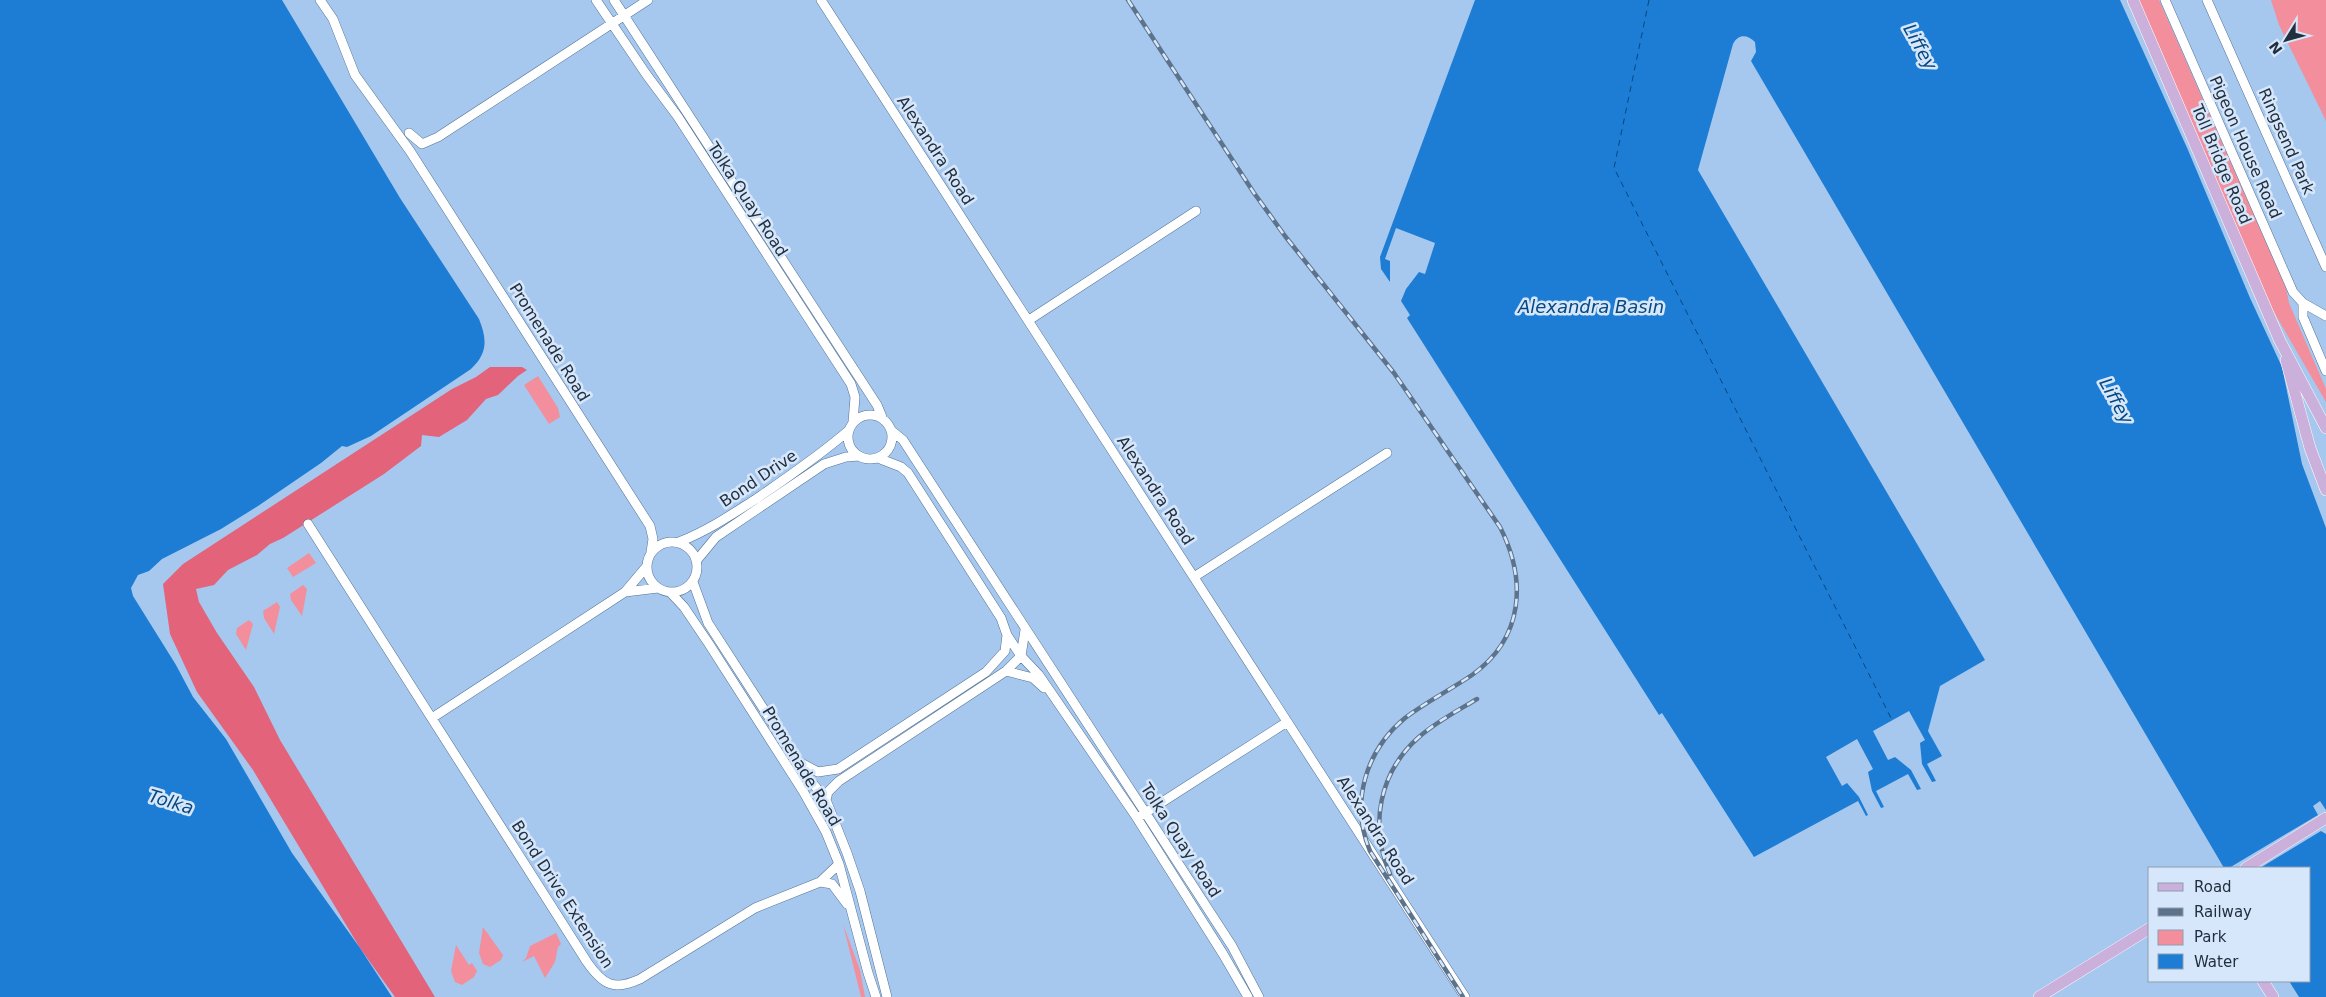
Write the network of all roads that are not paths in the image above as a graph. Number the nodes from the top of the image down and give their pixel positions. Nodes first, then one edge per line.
1 (320, 0) edge
2 (596, 0) edge
3 (614, 0) edge
4 (648, 0) edge
5 (822, 0) edge
6 (2133, 0) edge
7 (2165, 0) edge
8 (2207, 0) edge
9 (624, 15) junction
10 (612, 24) junction
11 (409, 133) dead end
12 (1196, 211) dead end
13 (2326, 267) edge
14 (2302, 303) junction
15 (2326, 316) edge
16 (1029, 320) junction
17 (2280, 341) junction
18 (2326, 371) edge
19 (882, 417) junction
20 (853, 422) junction
21 (2326, 428) edge
22 (848, 430) junction
23 (892, 432) junction
24 (1387, 453) dead end
25 (859, 456) junction
26 (878, 458) junction
27 (2326, 490) edge
28 (308, 524) dead end
29 (679, 542) junction
30 (652, 552) junction
31 (697, 560) junction
32 (646, 566) junction
33 (1194, 577) junction
34 (694, 582) junction
35 (658, 588) junction
36 (625, 592) junction
37 (670, 592) junction
38 (1025, 630) junction
39 (1007, 636) junction
40 (1021, 656) junction
41 (1006, 672) junction
42 (1048, 691) junction
43 (1073, 703) junction
44 (1062, 710) junction
45 (432, 718) junction
46 (1287, 722) junction
47 (795, 758) junction
48 (826, 800) junction
49 (1146, 812) junction
50 (1137, 818) junction
51 (2326, 818) edge
52 (839, 864) junction
53 (2248, 867) edge
54 (820, 882) junction
55 (850, 908) junction
56 (2148, 929) edge
57 (2148, 935) edge
58 (2129, 941) junction
59 (868, 974) junction
60 (2263, 982) edge
61 (870, 997) edge
62 (876, 997) edge
63 (887, 997) edge
64 (1248, 997) edge
65 (1259, 997) edge
66 (1465, 997) edge
67 (2039, 997) edge
68 (2272, 997) edge

1 - 30 street, Promenade Road
2 - 10 street, Tolka Quay Road
3 - 9 street, Tolka Quay Road
4 - 9 street
5 - 16 street, Alexandra Road
6 - 17 main road, Toll Bridge Road
7 - 14 street, Pigeon House Road
8 - 13 street, Ringsend Park
9 - 10 street
9 - 19 street, Tolka Quay Road
10 - 11 street
10 - 20 street, Tolka Quay Road
12 - 16 street
14 - 15 street
14 - 18 street
16 - 33 street, Alexandra Road
17 - 21 main road, Toll Bridge Road
17 - 27 main road, Toll Bridge Road
19 - 20 street
19 - 23 street
20 - 22 street
22 - 25 street
22 - 29 street, Bond Drive
23 - 26 street
23 - 38 street, Tolka Quay Road
24 - 33 street
25 - 26 street
25 - 31 street, Bond Drive
26 - 39 street, Tolka Quay Road
28 - 45 street, Bond Drive Extension
29 - 30 street
29 - 31 street
30 - 32 street
31 - 34 street
32 - 35 street
32 - 36 street
33 - 46 street, Alexandra Road
34 - 37 street
34 - 47 street, Promenade Road
35 - 36 street
35 - 37 street
36 - 45 street
37 - 52 street, Promenade Road
38 - 40 street
38 - 43 street, Tolka Quay Road
39 - 40 street, Tolka Quay Road
39 - 47 street
40 - 41 street
40 - 42 street, Tolka Quay Road
41 - 42 street
41 - 48 street
42 - 44 street, Tolka Quay Road
43 - 44 street
43 - 49 street, Tolka Quay Road
44 - 50 street, Tolka Quay Road
45 - 54 street, Bond Drive Extension
46 - 49 street
46 - 66 street, Alexandra Road
47 - 48 street, Promenade Road
48 - 63 street, Promenade Road
49 - 50 street
49 - 65 street, Tolka Quay Road
50 - 64 street, Tolka Quay Road
51 - 53 main road
52 - 54 street, Bond Drive Extension
52 - 55 street, Promenade Road
54 - 55 street
55 - 59 street, Promenade Road
56 - 58 main road
57 - 58 main road
58 - 67 main road
59 - 61 street, Promenade Road
59 - 62 street, Promenade Road
60 - 68 main road

